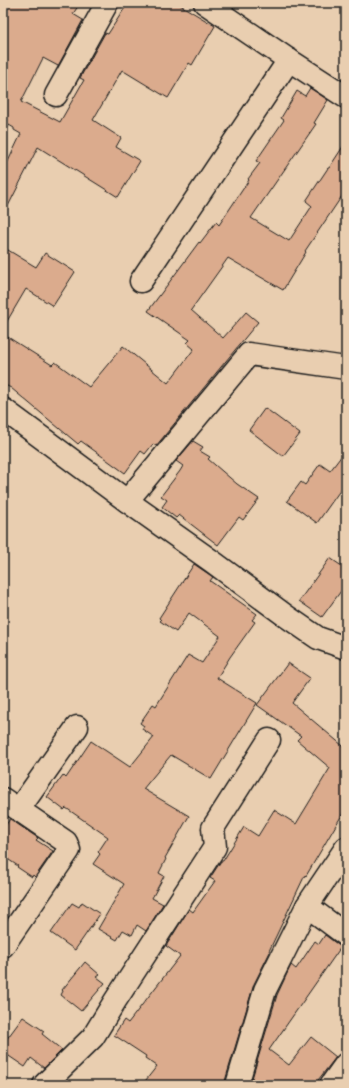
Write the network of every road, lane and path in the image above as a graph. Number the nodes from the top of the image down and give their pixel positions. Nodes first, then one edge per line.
1 (107, 3) edge
2 (205, 3) edge
3 (289, 60) junction
4 (56, 95) dead end
5 (346, 97) edge
6 (141, 281) dead end
7 (346, 368) edge
8 (3, 409) edge
9 (127, 501) junction
10 (346, 648) edge
11 (76, 728) dead end
12 (269, 740) dead end
13 (11, 804) edge
14 (346, 848) edge
15 (307, 906) junction
16 (346, 935) edge
17 (3, 946) edge
18 (346, 1064) edge
19 (44, 1085) edge
20 (237, 1085) edge
21 (331, 1085) edge

1 - 4 street
2 - 3 street
3 - 5 street
3 - 6 street
7 - 9 street
8 - 9 street
9 - 10 street
11 - 13 street
12 - 19 street
13 - 17 street
14 - 15 street
15 - 16 street
15 - 20 street
18 - 21 street

